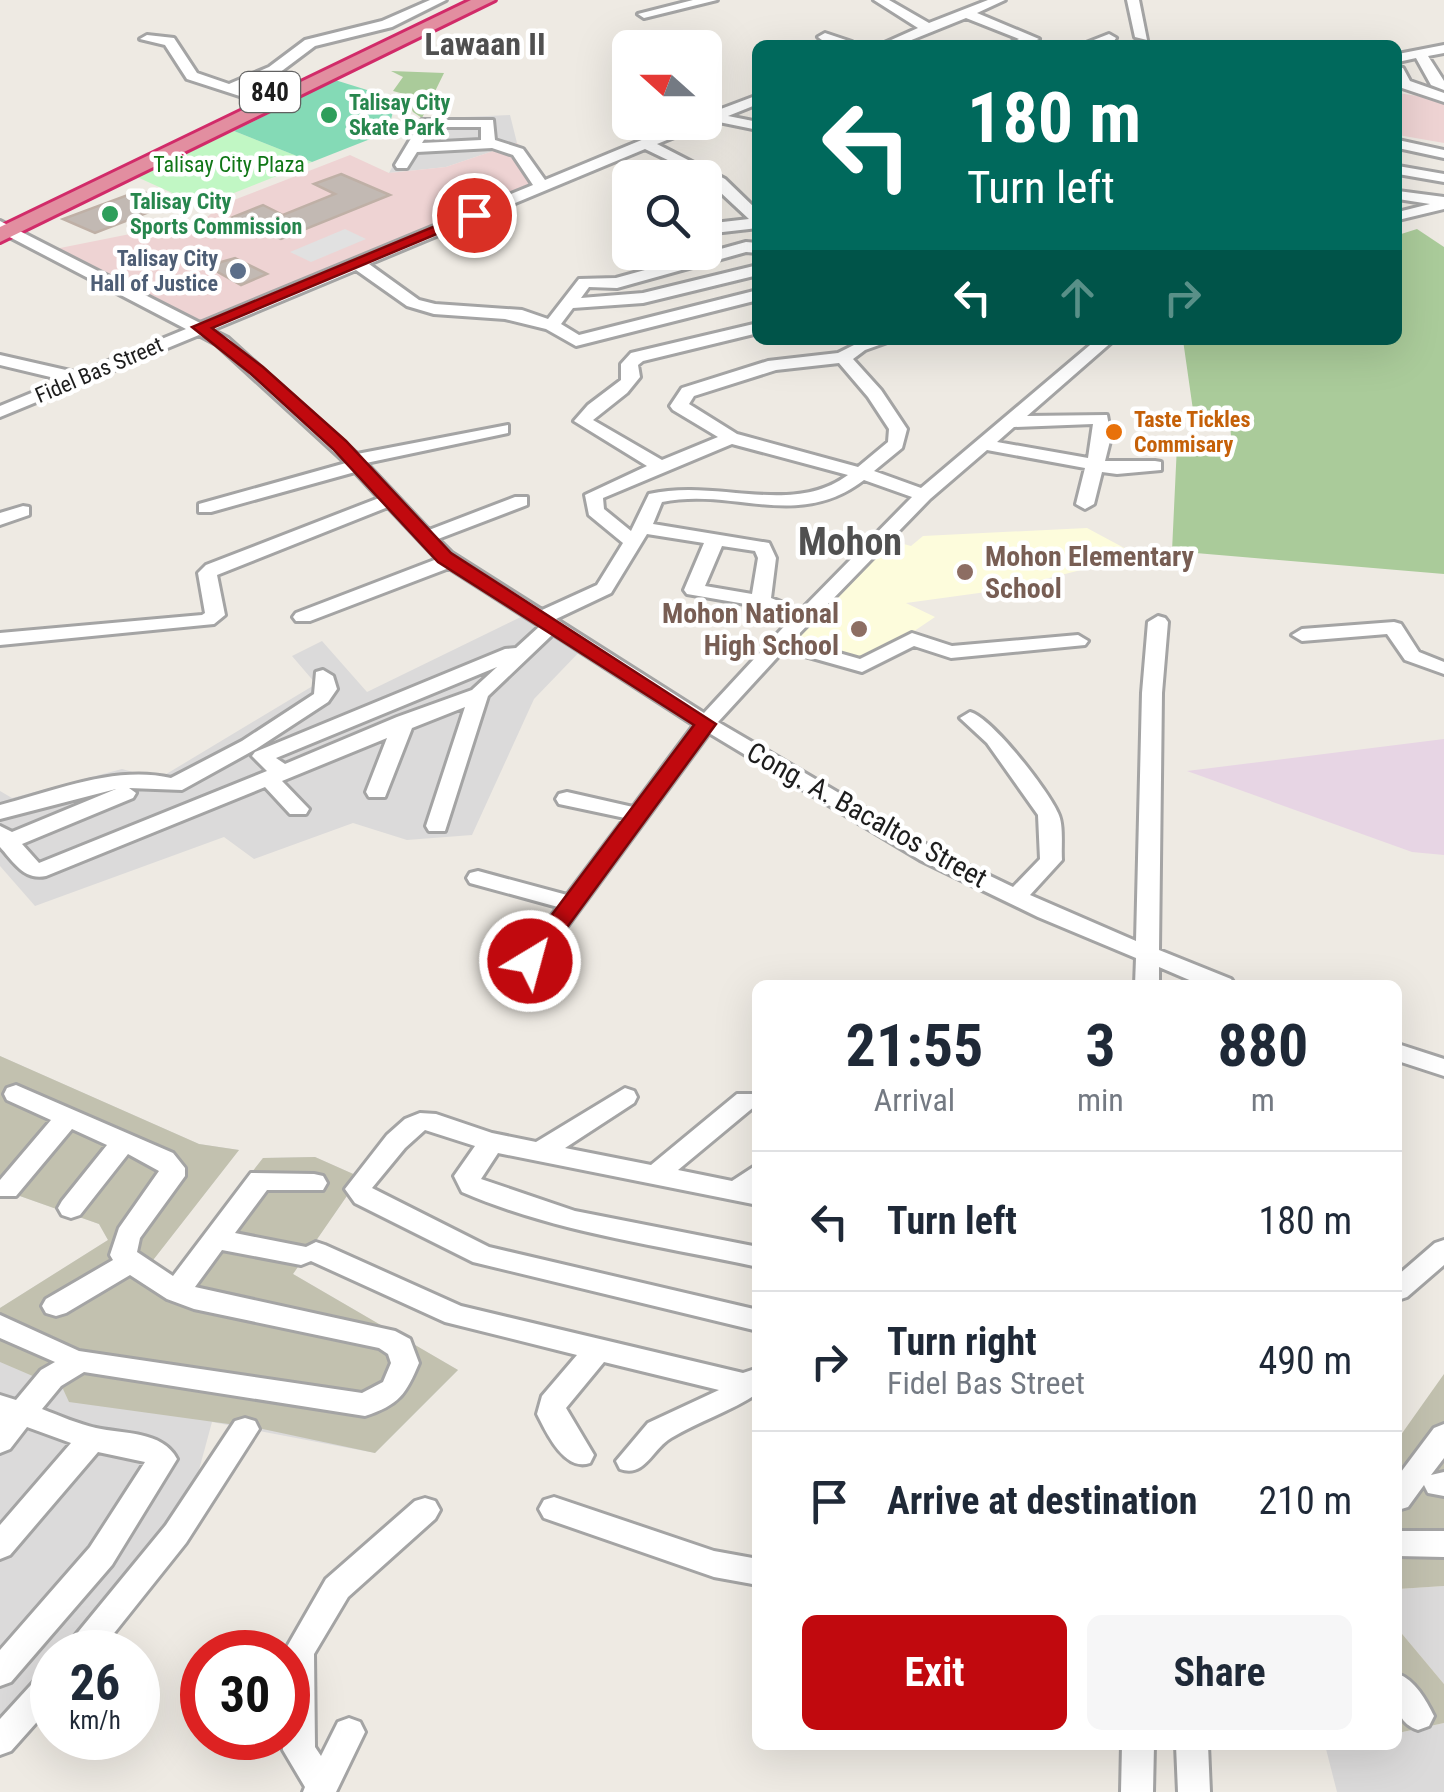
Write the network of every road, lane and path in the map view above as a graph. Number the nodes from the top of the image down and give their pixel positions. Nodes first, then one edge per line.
1 (440, 0) edge
2 (466, 0) edge
3 (486, 0) edge
4 (653, 0) edge
5 (710, 0) edge
6 (880, 0) edge
7 (998, 0) edge
8 (1133, 0) edge
9 (692, 2) edge
10 (666, 9) junction
11 (644, 14) dead end
12 (966, 14) junction
13 (928, 28) junction
14 (824, 37) dead end
15 (1142, 37) dead end
16 (1110, 38) dead end
17 (147, 39) dead end
18 (833, 40) edge
19 (899, 40) edge
20 (1029, 40) edge
21 (1104, 40) edge
22 (1444, 49) edge
23 (1420, 53) junction
24 (1402, 57) edge
25 (1402, 80) edge
26 (1444, 86) edge
27 (230, 89) junction
28 (258, 98) junction
29 (1444, 98) edge
30 (752, 101) edge
31 (722, 113) edge
32 (752, 120) edge
33 (722, 122) edge
34 (738, 123) junction
35 (752, 125) edge
36 (422, 139) junction
37 (655, 140) edge
38 (490, 144) junction
39 (645, 144) junction
40 (1402, 145) edge
41 (1444, 154) edge
42 (402, 165) dead end
43 (1402, 171) edge
44 (1444, 178) edge
45 (541, 186) junction
46 (1402, 196) edge
47 (752, 198) edge
48 (739, 200) junction
49 (1444, 203) edge
50 (752, 215) edge
51 (1402, 215) edge
52 (752, 223) edge
53 (722, 227) edge
54 (2, 228) edge
55 (752, 248) edge
56 (358, 264) junction
57 (752, 271) edge
58 (640, 276) junction
59 (650, 296) junction
60 (752, 297) edge
61 (560, 314) junction
62 (666, 318) junction
63 (200, 327) junction
64 (752, 329) edge
65 (864, 345) edge
66 (1099, 345) edge
67 (844, 358) junction
68 (0, 360) edge
69 (78, 378) junction
70 (0, 397) edge
71 (20, 403) junction
72 (0, 412) edge
73 (1009, 422) junction
74 (502, 429) dead end
75 (731, 438) junction
76 (982, 444) junction
77 (355, 463) junction
78 (1094, 464) junction
79 (1156, 466) dead end
80 (662, 467) junction
81 (858, 472) junction
82 (924, 494) junction
83 (522, 500) dead end
84 (388, 501) junction
85 (1085, 504) dead end
86 (206, 508) dead end
87 (22, 511) dead end
88 (0, 519) edge
89 (638, 535) junction
90 (424, 538) junction
91 (716, 538) junction
92 (449, 560) junction
93 (761, 600) junction
94 (797, 615) dead end
95 (303, 617) dead end
96 (547, 621) junction
97 (1158, 622) dead end
98 (1302, 635) dead end
99 (0, 639) edge
100 (1078, 641) dead end
101 (780, 644) junction
102 (525, 648) junction
103 (1444, 668) edge
104 (323, 676) dead end
105 (479, 694) junction
106 (970, 718) dead end
107 (404, 721) junction
108 (706, 724) junction
109 (255, 750) junction
110 (275, 776) junction
111 (166, 782) junction
112 (376, 792) dead end
113 (567, 798) dead end
114 (194, 807) junction
115 (298, 809) dead end
116 (0, 812) edge
117 (637, 814) junction
118 (436, 826) dead end
119 (4, 837) edge
120 (478, 878) dead end
121 (1016, 898) junction
122 (572, 904) junction
123 (1148, 956) junction
124 (530, 961) dead end
125 (1147, 980) edge
126 (1210, 980) edge
127 (1402, 1053) edge
128 (1444, 1068) edge
129 (16, 1094) dead end
130 (625, 1097) dead end
131 (746, 1100) dead end
132 (68, 1117) junction
133 (124, 1142) junction
134 (491, 1143) junction
135 (542, 1150) junction
136 (656, 1175) junction
137 (314, 1183) dead end
138 (7, 1189) dead end
139 (747, 1194) edge
140 (70, 1208) dead end
141 (216, 1239) junction
142 (1444, 1250) edge
143 (752, 1256) edge
144 (131, 1262) junction
145 (1402, 1287) edge
146 (176, 1292) junction
147 (56, 1306) dead end
148 (752, 1320) edge
149 (0, 1326) edge
150 (600, 1348) junction
151 (75, 1363) junction
152 (752, 1381) edge
153 (12, 1410) edge
154 (245, 1429) dead end
155 (1444, 1436) edge
156 (92, 1439) junction
157 (0, 1442) edge
158 (580, 1455) dead end
159 (630, 1461) dead end
160 (1402, 1493) edge
161 (554, 1509) dead end
162 (424, 1510) dead end
163 (1402, 1544) edge
164 (1444, 1544) edge
165 (0, 1546) edge
166 (752, 1571) edge
167 (98, 1630) edge
168 (0, 1672) edge
169 (1402, 1694) edge
170 (30, 1709) edge
171 (1418, 1716) dead end
172 (348, 1732) dead end
173 (0, 1742) edge
174 (1138, 1750) edge
175 (1192, 1750) edge
176 (321, 1789) edge
177 (1137, 1792) edge
178 (1194, 1792) edge

1 - 27 street
2 - 28 highway, 840
3 - 54 highway, 840
4 - 10 street
5 - 9 street
6 - 13 street
7 - 12 street
8 - 15 street
9 - 10 street
10 - 11 street
12 - 13 street
12 - 20 street
13 - 19 street
14 - 18 street
16 - 21 street
17 - 27 street
22 - 23 street
23 - 24 street
23 - 26 street
25 - 29 street
27 - 28 street
28 - 54 highway, 840
30 - 31 street, Fidel Bas Street
32 - 34 street
33 - 34 street
34 - 35 street
36 - 38 street
36 - 38 street
36 - 42 street
37 - 39 street, Fidel Bas Street
38 - 45 street
39 - 45 street, Fidel Bas Street
39 - 48 street
40 - 41 street
43 - 44 street
45 - 56 street, Fidel Bas Street
46 - 49 street
47 - 48 street
48 - 50 street
49 - 51 street
52 - 53 street
54 - 63 street, Cong. A. Bacaltos Street
55 - 58 street
56 - 61 street
56 - 63 street, Fidel Bas Street
57 - 59 street
58 - 59 street
58 - 61 street
59 - 61 street
59 - 62 street
60 - 62 street
61 - 62 street
63 - 69 street, Fidel Bas Street
63 - 77 street, Cong. A. Bacaltos Street
64 - 80 street
65 - 67 street
66 - 73 street
67 - 75 street
67 - 81 street
68 - 69 street
69 - 71 street, Fidel Bas Street
70 - 71 street
71 - 72 street, Fidel Bas Street
73 - 76 street
73 - 78 street
74 - 77 street
75 - 80 street
75 - 81 street
76 - 78 street
76 - 82 street
77 - 84 street, Cong. A. Bacaltos Street
77 - 86 street
78 - 79 street
78 - 85 street
80 - 89 street
81 - 82 street
81 - 89 street
82 - 101 street
83 - 90 street
84 - 90 street, Cong. A. Bacaltos Street
84 - 99 street
87 - 88 street
89 - 91 street
89 - 96 street
90 - 92 street, Cong. A. Bacaltos Street
91 - 93 street
91 - 93 street
92 - 95 street
92 - 96 street, Cong. A. Bacaltos Street
93 - 94 street
96 - 102 street
96 - 108 street, Cong. A. Bacaltos Street
97 - 123 street
98 - 103 street
100 - 101 street
101 - 108 street
102 - 105 street
102 - 109 street
104 - 109 street
105 - 107 street
105 - 118 street
106 - 121 street
107 - 110 street
107 - 112 street
108 - 117 street
108 - 121 street, Cong. A. Bacaltos Street
109 - 110 street
109 - 111 street
110 - 114 street
110 - 115 street
111 - 114 street
111 - 116 street
111 - 119 street
113 - 117 street
114 - 119 street
117 - 122 street
120 - 122 street
121 - 123 street, Cong. A. Bacaltos Street
122 - 124 street
123 - 125 street
123 - 126 street, Cong. A. Bacaltos Street
127 - 128 street
129 - 132 street
130 - 135 street
131 - 136 street
132 - 133 street
132 - 138 street
133 - 140 street
133 - 144 street
134 - 135 street
134 - 143 street
134 - 148 street
135 - 136 street
136 - 139 street
137 - 141 street
141 - 146 street
141 - 150 street
142 - 145 street
144 - 146 street
144 - 147 street
146 - 151 street
149 - 151 street
150 - 152 street
150 - 158 street
151 - 153 street
152 - 159 street
153 - 156 street
153 - 157 street
154 - 167 street
155 - 160 street
156 - 165 street
156 - 168 street
161 - 166 street
162 - 176 street
163 - 164 street
169 - 171 street
170 - 173 street
172 - 176 street
174 - 177 street
175 - 178 street

